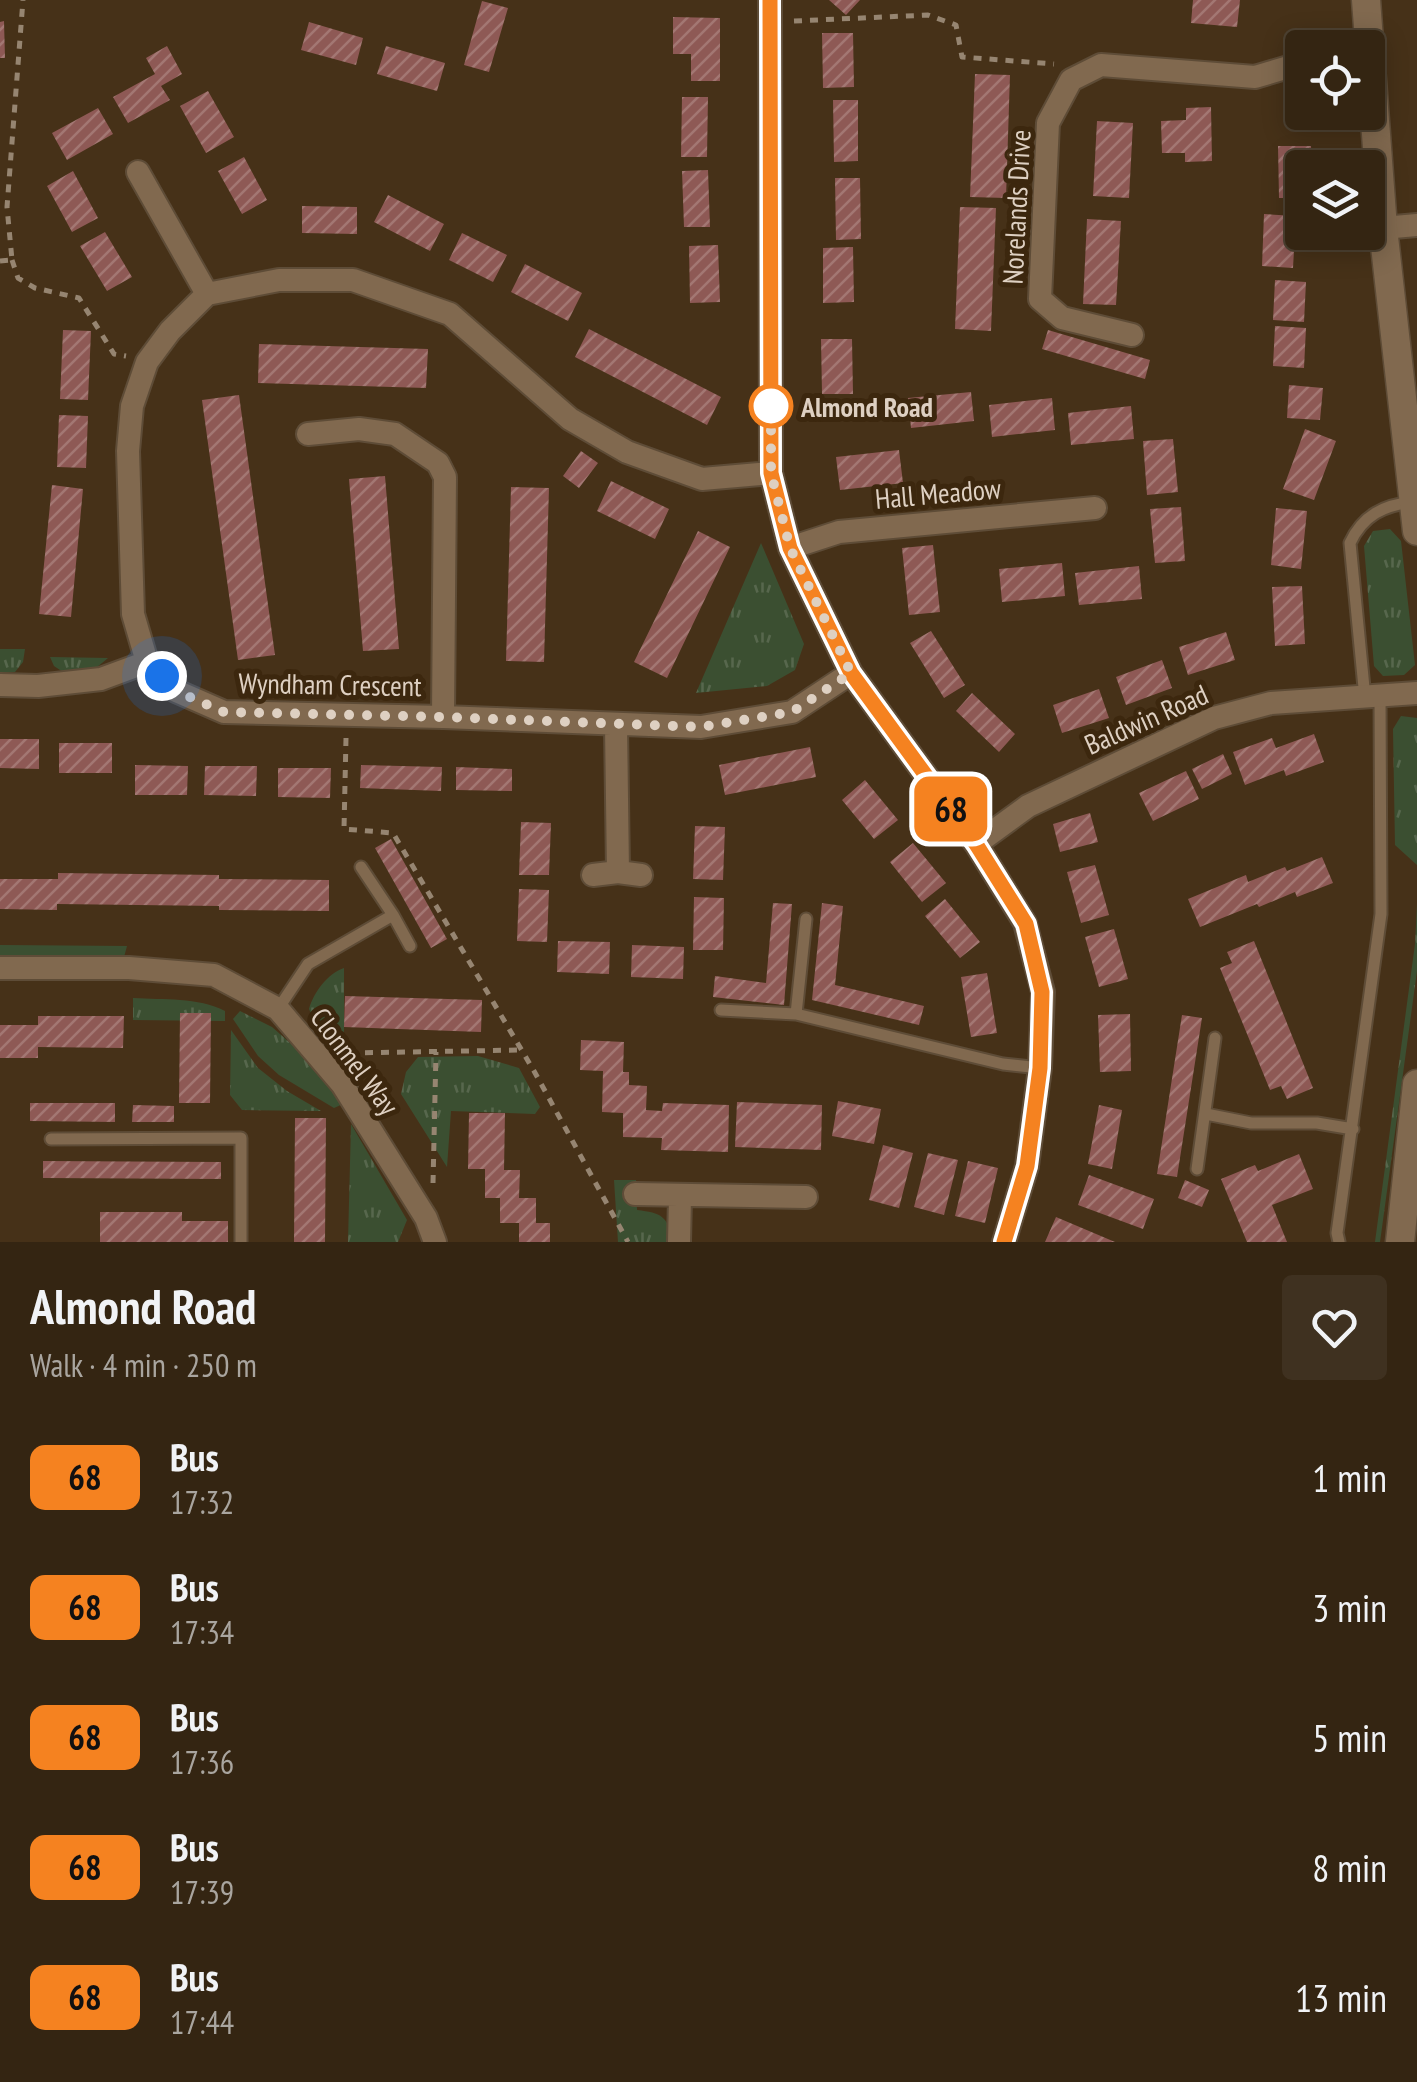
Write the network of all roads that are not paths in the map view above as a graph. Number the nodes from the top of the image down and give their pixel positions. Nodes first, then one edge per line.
1 (1366, 0) edge
2 (771, 11) edge
3 (1368, 30) edge
4 (1285, 67) edge
5 (138, 172) dead end
6 (1417, 225) edge
7 (1385, 228) edge
8 (1385, 246) edge
9 (207, 294) junction
10 (1132, 334) dead end
11 (308, 434) dead end
12 (771, 473) junction
13 (1413, 502) junction
14 (1095, 508) dead end
15 (1417, 531) edge
16 (790, 548) junction
17 (147, 662) junction
18 (851, 673) junction
19 (0, 685) edge
20 (1417, 692) edge
21 (1372, 697) junction
22 (443, 717) junction
23 (616, 726) junction
24 (976, 844) junction
25 (361, 867) dead end
26 (593, 874) dead end
27 (392, 914) junction
28 (806, 919) dead end
29 (410, 946) dead end
30 (0, 968) edge
31 (278, 1009) junction
32 (721, 1010) dead end
33 (796, 1014) junction
34 (1215, 1038) dead end
35 (1040, 1068) junction
36 (1417, 1084) edge
37 (1206, 1114) junction
38 (1353, 1129) junction
39 (51, 1139) dead end
40 (1413, 1165) edge
41 (1197, 1169) dead end
42 (634, 1194) dead end
43 (680, 1196) junction
44 (806, 1196) dead end
45 (1411, 1211) edge
46 (431, 1232) edge
47 (1417, 1237) edge
48 (241, 1242) edge
49 (679, 1242) edge
50 (1004, 1242) edge
51 (1339, 1242) edge
52 (1400, 1242) edge

1 - 3 street
2 - 12 street
4 - 10 street, Norelands Drive
5 - 9 street
6 - 7 street
8 - 13 street
9 - 12 street
9 - 17 street
11 - 22 street
12 - 16 street
13 - 15 street
13 - 21 lane
14 - 16 street, Hall Meadow
16 - 18 street
17 - 19 street
17 - 22 street, Wyndham Crescent
18 - 23 street, Wyndham Crescent
18 - 24 street
20 - 21 street, Baldwin Road
21 - 24 street, Baldwin Road
21 - 38 lane
22 - 23 street, Wyndham Crescent
23 - 26 street
24 - 35 street
25 - 27 lane
27 - 29 lane
27 - 31 lane
28 - 33 lane
30 - 31 street, Clonmel Way
31 - 46 street, Clonmel Way
32 - 33 lane
33 - 35 lane
34 - 37 lane
35 - 50 street
36 - 40 street
37 - 38 lane
37 - 41 lane
38 - 51 lane
39 - 48 lane
40 - 45 street
42 - 43 street
43 - 44 street
43 - 49 street
45 - 47 street
45 - 52 street

